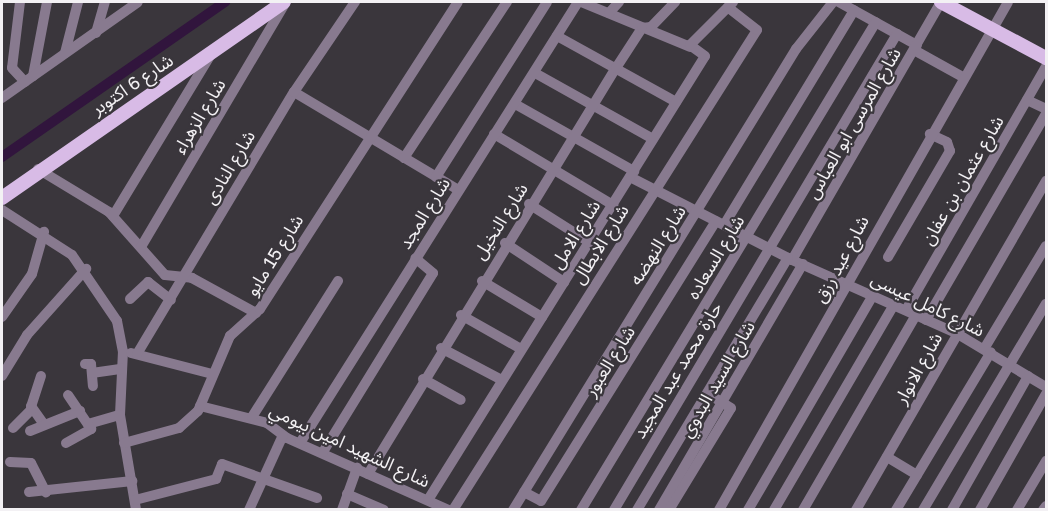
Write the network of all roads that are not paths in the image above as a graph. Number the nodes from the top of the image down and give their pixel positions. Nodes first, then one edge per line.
1 (20, 2) edge
2 (46, 2) edge
3 (78, 2) edge
4 (105, 2) edge
5 (138, 2) edge
6 (285, 2) edge
7 (355, 2) edge
8 (458, 2) edge
9 (507, 2) edge
10 (548, 2) edge
11 (580, 2) edge
12 (619, 2) edge
13 (675, 2) edge
14 (834, 2) edge
15 (941, 2) edge
16 (1008, 2) edge
17 (731, 4) edge
18 (854, 10) junction
19 (609, 13) junction
20 (876, 22) junction
21 (994, 25) junction
22 (642, 28) junction
23 (96, 33) junction
24 (897, 34) junction
25 (557, 36) junction
26 (690, 47) junction
27 (916, 48) junction
28 (213, 52) junction
29 (65, 53) junction
30 (1047, 58) edge
31 (1047, 67) edge
32 (616, 68) junction
33 (535, 73) junction
34 (963, 77) junction
35 (29, 79) junction
36 (294, 92) junction
37 (2, 97) edge
38 (1027, 100) junction
39 (676, 102) junction
40 (515, 104) junction
41 (592, 104) junction
42 (1047, 111) edge
43 (495, 134) junction
44 (930, 134) junction
45 (367, 136) junction
46 (572, 136) junction
47 (653, 138) junction
48 (404, 158) junction
49 (552, 168) junction
50 (38, 169) junction
51 (632, 174) junction
52 (436, 177) junction
53 (1047, 181) edge
54 (457, 189) junction
55 (654, 189) junction
56 (2, 198) edge
57 (529, 204) junction
58 (613, 205) junction
59 (2, 210) edge
60 (697, 211) junction
61 (113, 216) junction
62 (720, 223) junction
63 (44, 232) junction
64 (747, 236) junction
65 (589, 242) junction
66 (505, 243) junction
67 (1047, 246) edge
68 (141, 247) junction
69 (769, 248) junction
70 (888, 256) dead end
71 (415, 258) junction
72 (790, 259) junction
73 (803, 264) junction
74 (86, 269) junction
75 (181, 278) junction
76 (482, 280) junction
77 (338, 281) dead end
78 (564, 282) junction
79 (846, 283) junction
80 (873, 295) junction
81 (130, 299) dead end
82 (171, 300) junction
83 (1047, 304) edge
84 (894, 305) junction
85 (256, 313) junction
86 (911, 313) junction
87 (461, 315) junction
88 (2, 317) edge
89 (542, 317) junction
90 (927, 320) junction
91 (956, 333) junction
92 (441, 348) junction
93 (521, 349) junction
94 (123, 351) junction
95 (988, 351) junction
96 (137, 354) junction
97 (1010, 364) junction
98 (122, 369) junction
99 (212, 374) junction
100 (2, 375) edge
101 (41, 376) dead end
102 (1028, 376) junction
103 (423, 379) junction
104 (502, 380) junction
105 (93, 386) dead end
106 (1047, 387) edge
107 (707, 393) junction
108 (1047, 394) edge
109 (68, 395) dead end
110 (461, 400) dead end
111 (722, 402) junction
112 (201, 406) junction
113 (32, 409) junction
114 (80, 411) junction
115 (120, 415) junction
116 (252, 417) junction
117 (43, 423) junction
118 (88, 424) junction
119 (13, 428) dead end
120 (30, 431) dead end
121 (283, 435) junction
122 (66, 442) dead end
123 (124, 443) junction
124 (300, 443) junction
125 (323, 453) junction
126 (887, 457) junction
127 (1047, 461) edge
128 (10, 462) dead end
129 (357, 468) junction
130 (368, 474) junction
131 (917, 475) junction
132 (262, 478) junction
133 (132, 482) junction
134 (29, 492) dead end
135 (46, 492) junction
136 (524, 492) junction
137 (347, 494) junction
138 (317, 498) dead end
139 (428, 501) junction
140 (136, 505) edge
141 (1019, 505) edge
142 (1047, 506) edge
143 (249, 510) edge
144 (342, 510) edge
145 (384, 510) edge
146 (451, 510) edge
147 (513, 510) edge
148 (581, 510) edge
149 (614, 510) edge
150 (637, 510) edge
151 (659, 510) edge
152 (669, 510) edge
153 (719, 510) edge
154 (748, 510) edge
155 (774, 510) edge
156 (803, 510) edge
157 (856, 510) edge
158 (896, 510) edge
159 (923, 510) edge
160 (952, 510) edge
161 (980, 510) edge
162 (1032, 510) edge
163 (1043, 510) edge

1 - 35 street
2 - 35 street
3 - 29 street
4 - 23 street
5 - 23 street
6 - 28 main road, شارع 6 اكتوبر
6 - 68 street, شارع الزهراء
7 - 36 street, شارع النادى
8 - 45 street, شارع 15 مايو
9 - 48 street
10 - 52 street
11 - 19 street
11 - 25 street, شارع المجد
12 - 19 street
13 - 22 street, شارع النخيل
14 - 18 street
14 - 60 street, شارع النهضه
15 - 21 main road
15 - 27 street, شارع المرسى ابو العباس
16 - 21 street, شارع عيد رزق
17 - 26 street
17 - 55 street, شارع الابطال
18 - 20 street
18 - 62 street, شارع العبور
19 - 22 street
20 - 24 street
20 - 64 street, شارع السعاده
21 - 30 main road
21 - 34 street, شارع عيد رزق
22 - 26 street
22 - 32 street, شارع النخيل
23 - 29 street
24 - 27 street
24 - 69 street, حارة محمد عبد المجيد
25 - 32 street
25 - 33 street, شارع المجد
26 - 39 street, شارع الامل
27 - 34 street
27 - 72 street, شارع المرسى ابو العباس
28 - 50 main road, شارع 6 اكتوبر
28 - 61 street
29 - 35 street
31 - 38 street, شارع عثمان بن عفان
32 - 39 street
32 - 41 street, شارع النخيل
33 - 40 street, شارع المجد
33 - 41 street
34 - 44 street, شارع عيد رزق
35 - 37 street
36 - 45 street
36 - 75 street, شارع النادى
38 - 42 street
38 - 86 street, شارع عثمان بن عفان
39 - 47 street, شارع الامل
40 - 43 street, شارع المجد
40 - 46 street, شارع كامل عيسى
41 - 46 street, شارع النخيل
41 - 47 street
42 - 90 street
43 - 49 street
43 - 54 street, شارع المجد
44 - 70 street
44 - 79 street, شارع عيد رزق
45 - 48 street
45 - 85 street, شارع 15 مايو
46 - 49 street, شارع النخيل
46 - 51 street, شارع كامل عيسى
47 - 51 street, شارع الامل
48 - 52 street
49 - 57 street, شارع النخيل
49 - 58 street
50 - 56 main road, شارع 6 اكتوبر
50 - 61 street
51 - 55 street, شارع كامل عيسى
51 - 58 street, شارع الامل
52 - 54 street
53 - 91 street, شارع الانوار
54 - 71 street, شارع المجد
55 - 60 street, شارع كامل عيسى
55 - 146 street, شارع الابطال
57 - 65 street
57 - 66 street, شارع النخيل
58 - 65 street, شارع الامل
59 - 63 street
60 - 62 street, شارع كامل عيسى
60 - 136 street, شارع النهضه
61 - 68 street
62 - 64 street, شارع كامل عيسى
62 - 136 street, شارع العبور
63 - 74 street
63 - 88 street
64 - 69 street, شارع كامل عيسى
64 - 148 street, شارع السعاده
65 - 78 street, شارع الامل
66 - 76 street, شارع النخيل
66 - 78 street
67 - 95 street
68 - 75 street
69 - 72 street, شارع كامل عيسى
69 - 149 street, حارة محمد عبد المجيد
71 - 124 street, شارع المجد
71 - 125 street
72 - 73 street, شارع كامل عيسى
72 - 107 street, شارع المرسى ابو العباس
73 - 79 street, شارع كامل عيسى
73 - 111 street, شارع السيد البدوي
74 - 94 street
74 - 100 street
75 - 82 street, شارع النادى
75 - 85 street
76 - 87 street, شارع النخيل
76 - 89 street
77 - 116 street
78 - 89 street, شارع الامل
79 - 80 street, شارع كامل عيسى
79 - 153 street, شارع عيد رزق
80 - 84 street, شارع كامل عيسى
80 - 154 street
81 - 82 street
82 - 96 street, شارع النادى
83 - 97 street
84 - 86 street, شارع كامل عيسى
84 - 155 street
85 - 99 street, شارع 15 مايو
86 - 90 street, شارع كامل عيسى
86 - 156 street, شارع عثمان بن عفان
87 - 92 street, شارع النخيل
87 - 93 street
89 - 93 street, شارع الامل
90 - 91 street, شارع كامل عيسى
91 - 95 street, شارع كامل عيسى
91 - 126 street, شارع الانوار
92 - 103 street, شارع النخيل
92 - 104 street
93 - 104 street, شارع الامل
94 - 96 street
94 - 98 street
95 - 97 street, شارع كامل عيسى
95 - 131 street
96 - 99 street
97 - 102 street, شارع كامل عيسى
97 - 159 street
98 - 105 street
98 - 115 street
99 - 112 street, شارع 15 مايو
101 - 113 street
102 - 106 street, شارع كامل عيسى
102 - 160 street
103 - 110 street
103 - 130 street, شارع النخيل
104 - 139 street, شارع الامل
107 - 111 street
107 - 150 street, شارع المرسى ابو العباس
108 - 161 street
109 - 114 street
111 - 151 street, شارع السيد البدوي
111 - 152 street
112 - 116 street, شارع الشهيد امين بيومي
112 - 123 street, شارع 15 مايو
113 - 117 street
113 - 119 street
114 - 117 street
114 - 118 street
115 - 118 street
115 - 123 street
116 - 121 street, شارع الشهيد امين بيومي
117 - 120 street
118 - 122 street
121 - 124 street, شارع الشهيد امين بيومي
121 - 132 street
123 - 133 street
124 - 125 street, شارع الشهيد امين بيومي
125 - 129 street, شارع الشهيد امين بيومي
126 - 131 street
126 - 157 street, شارع الانوار
127 - 141 street
128 - 135 street
129 - 130 street, شارع الشهيد امين بيومي
129 - 137 street
130 - 139 street, شارع الشهيد امين بيومي
131 - 158 street
132 - 138 street
132 - 140 street
132 - 143 street
133 - 135 street
133 - 140 street
134 - 135 street
136 - 147 street, شارع النهضه
137 - 144 street
137 - 145 street
139 - 146 street, شارع الشهيد امين بيومي
141 - 162 street
142 - 163 street

